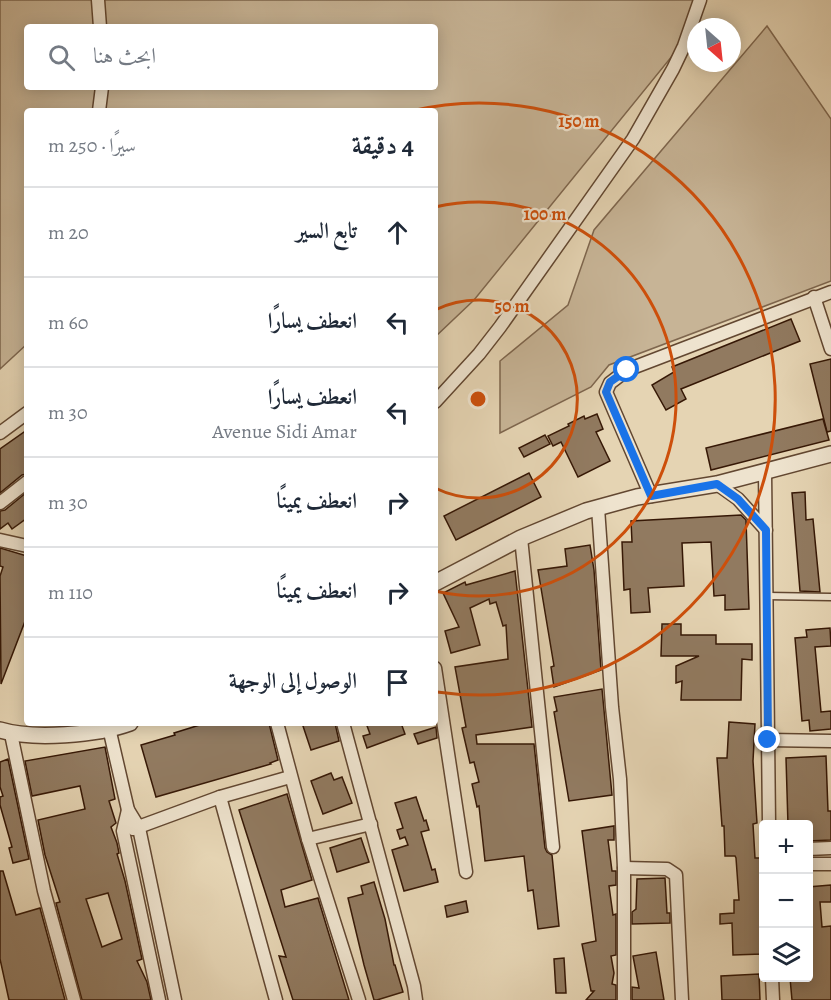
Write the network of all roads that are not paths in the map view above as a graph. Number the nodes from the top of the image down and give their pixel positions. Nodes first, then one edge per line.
1 (98, 0) edge
2 (700, 0) edge
3 (100, 24) edge
4 (102, 90) edge
5 (99, 108) edge
6 (831, 292) edge
7 (814, 297) junction
8 (831, 349) edge
9 (438, 399) edge
10 (24, 415) edge
11 (0, 433) edge
12 (831, 454) edge
13 (765, 472) junction
14 (24, 484) edge
15 (717, 484) junction
16 (651, 496) junction
17 (0, 503) edge
18 (598, 508) junction
19 (766, 530) junction
20 (521, 538) junction
21 (0, 540) edge
22 (24, 545) edge
23 (438, 581) edge
24 (767, 596) junction
25 (831, 597) edge
26 (438, 688) edge
27 (117, 726) edge
28 (278, 726) edge
29 (344, 726) edge
30 (109, 728) junction
31 (6, 732) edge
32 (768, 740) junction
33 (831, 741) edge
34 (290, 777) junction
35 (220, 797) junction
36 (128, 810) junction
37 (770, 820) edge
38 (371, 824) junction
39 (139, 828) junction
40 (123, 831) junction
41 (308, 839) junction
42 (554, 847) dead end
43 (831, 848) edge
44 (813, 849) edge
45 (813, 864) edge
46 (831, 864) edge
47 (624, 868) junction
48 (466, 872) dead end
49 (772, 982) edge
50 (74, 1000) edge
51 (159, 1000) edge
52 (175, 1000) edge
53 (276, 1000) edge
54 (359, 1000) edge
55 (416, 1000) edge
56 (624, 1000) edge
57 (682, 1000) edge
58 (772, 1000) edge

1 - 3 street
2 - 9 street
4 - 5 street
6 - 7 street
7 - 8 street
7 - 16 street
10 - 11 street
12 - 13 street
13 - 15 street
13 - 19 street
14 - 17 street
15 - 16 street
15 - 19 street
16 - 18 street
18 - 20 street
18 - 47 street
19 - 24 street
20 - 23 street
20 - 42 street
21 - 22 street
24 - 25 lane
24 - 32 street
26 - 48 street
27 - 30 street
28 - 34 street
29 - 38 street
30 - 31 street
30 - 36 street
31 - 50 street
32 - 33 street
32 - 37 street
34 - 35 street
34 - 41 street
35 - 39 street
35 - 53 street
36 - 39 street
36 - 40 street
38 - 41 street
38 - 55 street
39 - 40 street
39 - 52 street
40 - 51 street
41 - 54 street
43 - 44 street
45 - 46 street
47 - 56 street
47 - 57 street
49 - 58 street

